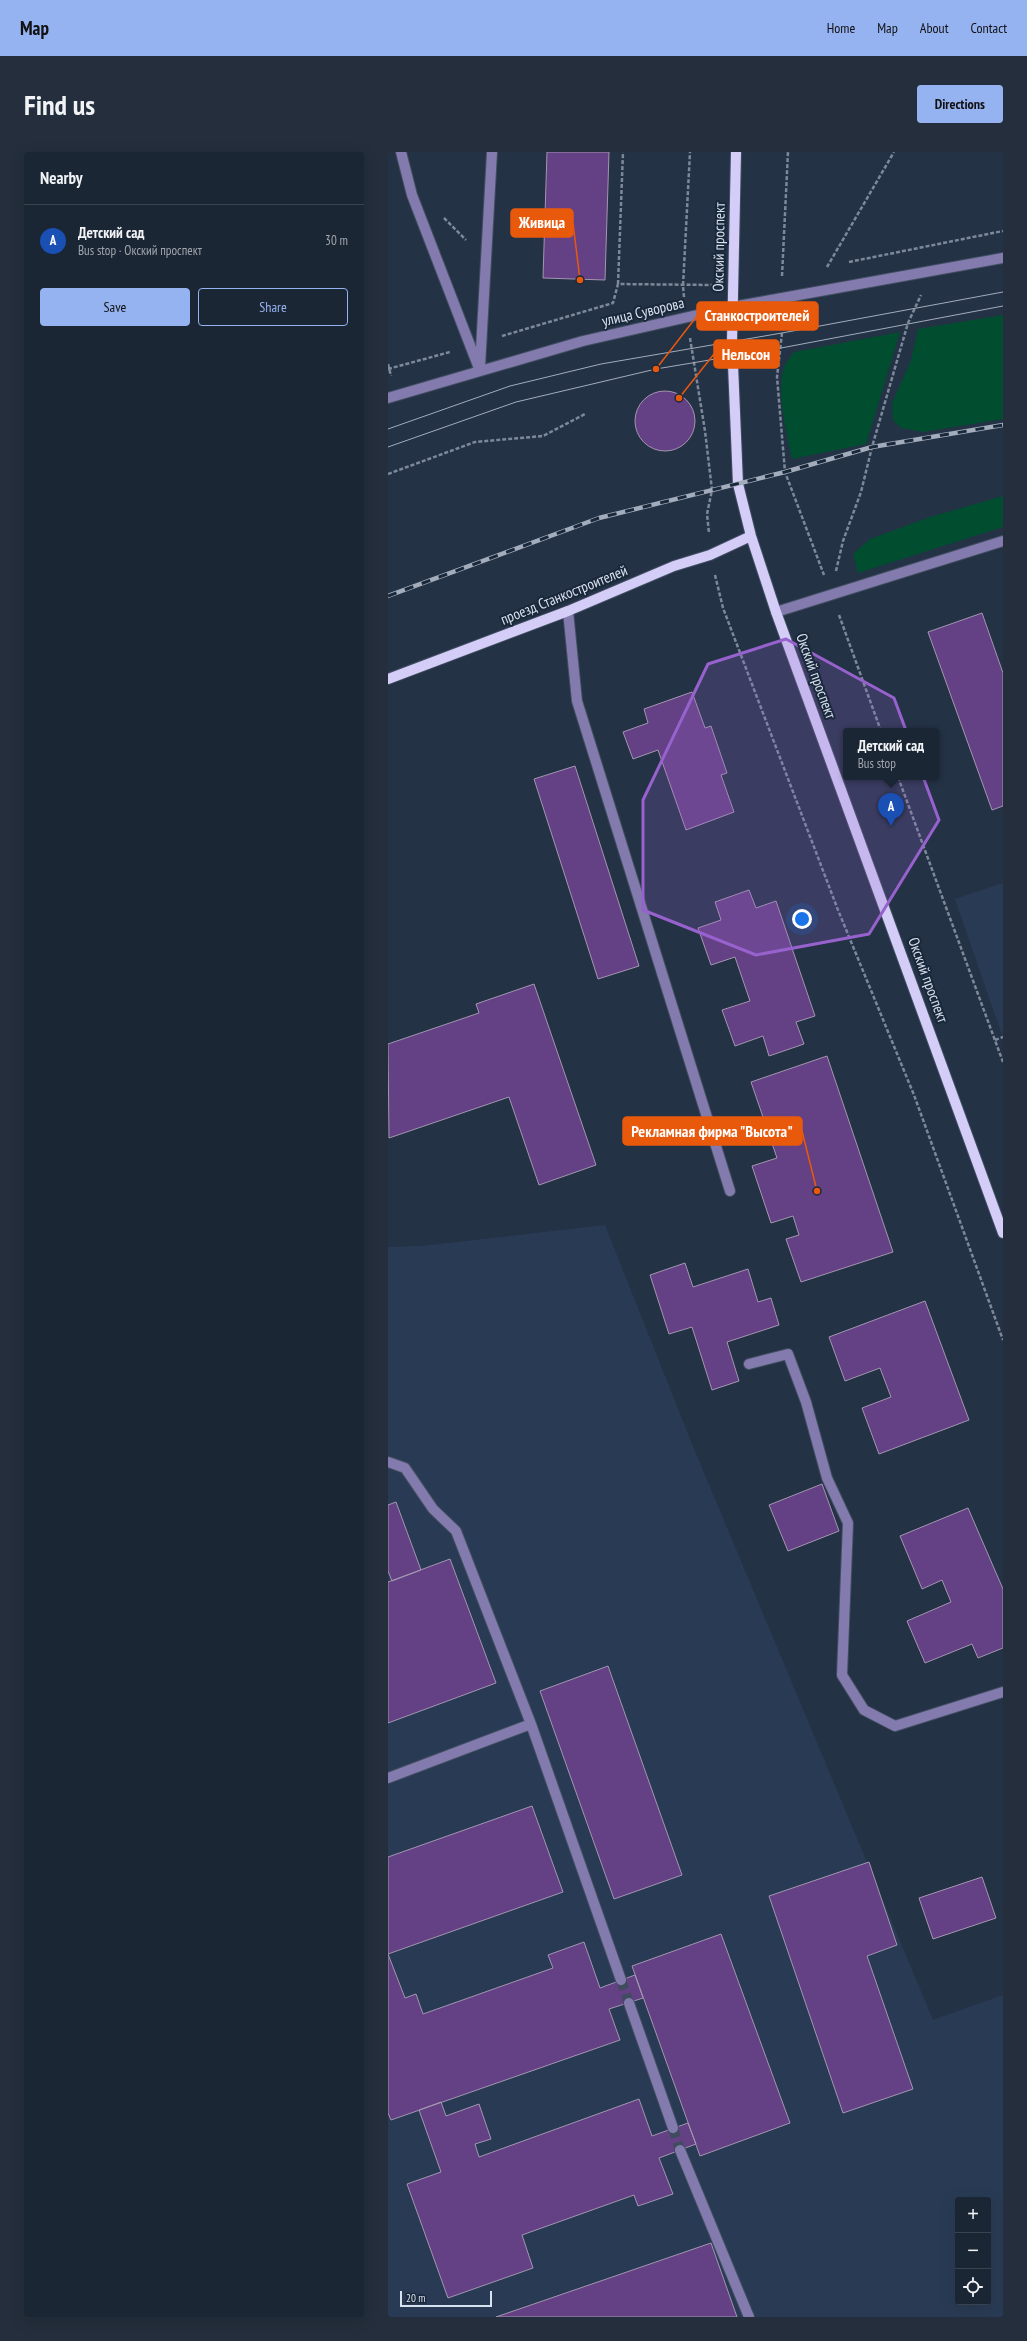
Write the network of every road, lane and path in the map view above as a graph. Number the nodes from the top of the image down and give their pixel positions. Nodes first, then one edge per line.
1 (401, 152) edge
2 (492, 152) edge
3 (623, 152) edge
4 (690, 152) edge
5 (736, 152) edge
6 (788, 152) edge
7 (894, 152) edge
8 (441, 215) dead end
9 (939, 244) dead end
10 (1003, 258) edge
11 (486, 260) junction
12 (827, 267) dead end
13 (935, 269) junction
14 (782, 277) dead end
15 (618, 284) dead end
16 (732, 307) junction
17 (687, 317) junction
18 (782, 333) dead end
19 (480, 371) junction
20 (388, 398) edge
21 (585, 414) dead end
22 (388, 474) edge
23 (751, 536) junction
24 (1003, 542) edge
25 (710, 555) junction
26 (831, 594) junction
27 (568, 611) junction
28 (776, 612) junction
29 (388, 679) edge
30 (880, 728) edge
31 (899, 780) edge
32 (1003, 1037) edge
33 (995, 1040) junction
34 (1003, 1062) edge
35 (730, 1191) dead end
36 (1001, 1223) edge
37 (1003, 1233) edge
38 (1003, 1340) edge
39 (748, 1364) dead end
40 (388, 1462) edge
41 (1003, 1692) edge
42 (530, 1724) junction
43 (388, 1778) edge
44 (621, 1980) tunnel mouth
45 (628, 2003) tunnel mouth
46 (673, 2128) tunnel mouth
47 (680, 2150) tunnel mouth
48 (749, 2317) edge

1 - 19 street
2 - 11 street
3 - 15 path
4 - 17 path
5 - 16 main road, Окский проспект
6 - 14 path
7 - 12 path
8 - 11 path
9 - 13 path
10 - 13 street, улица Суворова
11 - 19 street
13 - 16 street, улица Суворова
13 - 26 path
16 - 17 street, улица Суворова
16 - 23 main road, Окский проспект
17 - 19 street, улица Суворова
17 - 25 path
18 - 26 path
19 - 20 street, улица Суворова
21 - 22 path
23 - 25 main road, проезд Станкостроителей
23 - 28 main road, Окский проспект
24 - 26 street
25 - 27 main road, проезд Станкостроителей
25 - 38 path
26 - 28 street
26 - 30 path
27 - 29 main road, проезд Станкостроителей
27 - 35 street
28 - 36 main road, Окский проспект
31 - 33 path
32 - 33 path
33 - 34 path
36 - 37 main road, Окский проспект
39 - 41 street
40 - 42 street
42 - 43 street
42 - 44 street
45 - 46 street
47 - 48 street

